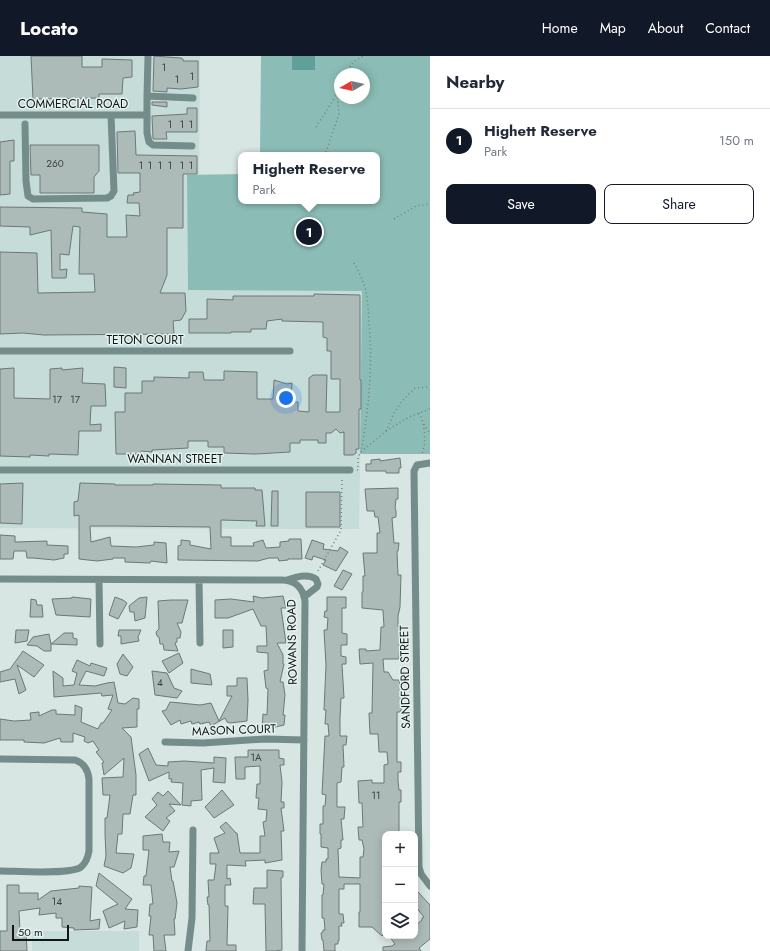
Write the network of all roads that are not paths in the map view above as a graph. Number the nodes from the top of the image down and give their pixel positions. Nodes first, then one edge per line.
1 (148, 56) edge
2 (147, 96) junction
3 (193, 98) dead end
4 (0, 115) edge
5 (111, 115) junction
6 (147, 115) junction
7 (25, 124) dead end
8 (192, 146) dead end
9 (0, 351) edge
10 (290, 351) dead end
11 (430, 463) edge
12 (0, 470) edge
13 (350, 470) dead end
14 (0, 579) edge
15 (99, 580) junction
16 (199, 580) junction
17 (287, 580) junction
18 (304, 597) junction
19 (200, 643) dead end
20 (100, 644) dead end
21 (304, 740) junction
22 (165, 742) dead end
23 (0, 759) edge
24 (193, 830) dead end
25 (0, 871) edge
26 (430, 886) edge
27 (188, 951) edge
28 (302, 951) edge

1 - 2 street
2 - 3 street
2 - 6 street
4 - 5 street, COMMERCIAL ROAD
5 - 6 street, COMMERCIAL ROAD
5 - 7 street
6 - 8 street
9 - 10 street, TETON COURT
11 - 26 street, SANDFORD STREET
12 - 13 street, WANNAN STREET
14 - 15 street
15 - 16 street
15 - 20 street
16 - 17 street
16 - 19 street
17 - 18 street, ROWANS ROAD
17 - 18 street
18 - 21 street, ROWANS ROAD
21 - 22 street, MASON COURT
21 - 28 street, ROWANS ROAD
23 - 25 street
24 - 27 street

